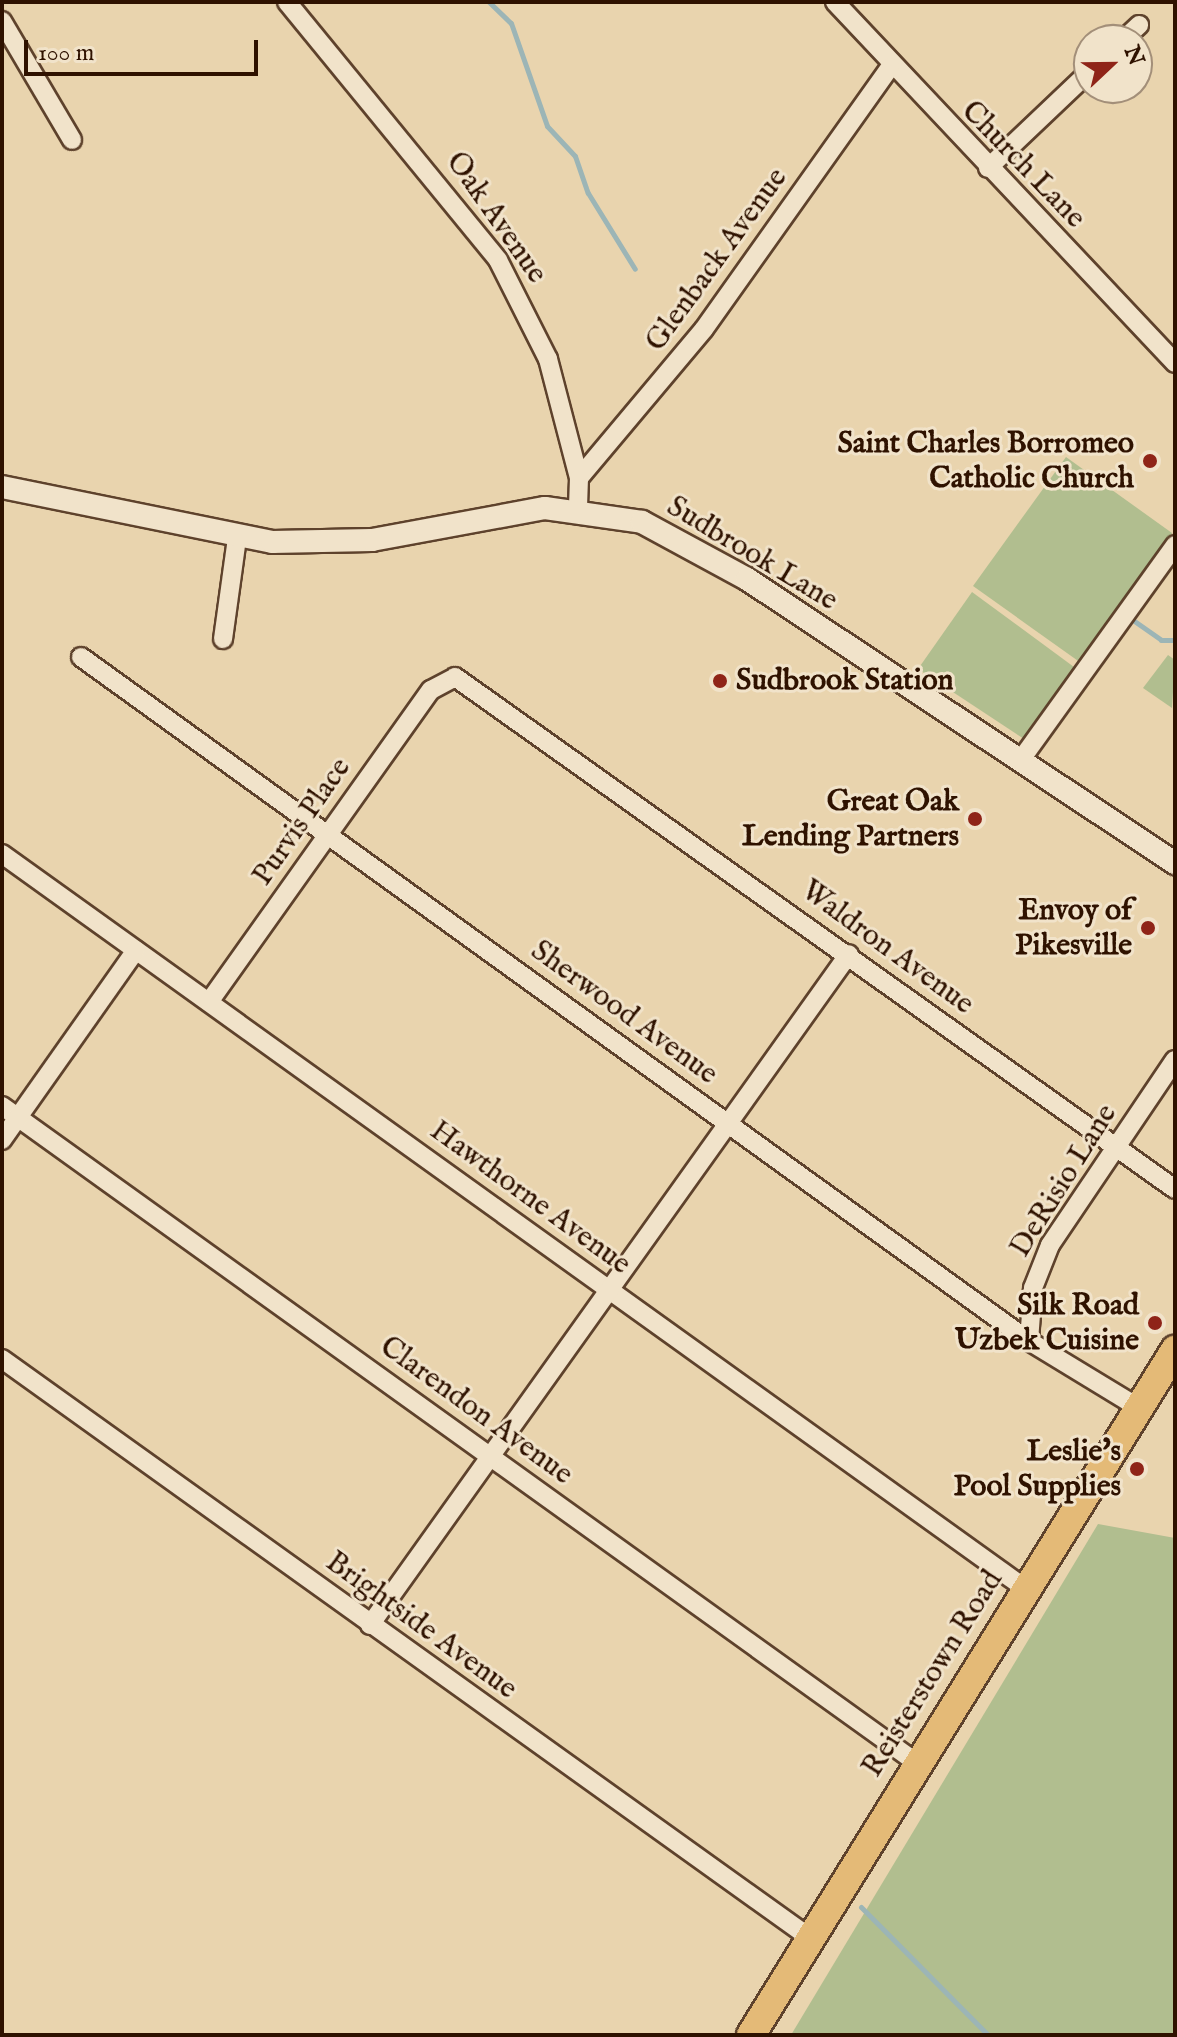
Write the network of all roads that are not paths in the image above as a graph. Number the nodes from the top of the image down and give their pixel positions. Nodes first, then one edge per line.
1 (287, 2) edge
2 (835, 2) edge
3 (2, 21) edge
4 (890, 67) junction
5 (1073, 87) edge
6 (72, 140) dead end
7 (988, 168) junction
8 (1173, 358) edge
9 (579, 478) junction
10 (2, 487) edge
11 (578, 508) junction
12 (237, 538) junction
13 (1175, 545) edge
14 (223, 639) dead end
15 (81, 657) dead end
16 (446, 678) joint
17 (1020, 761) junction
18 (328, 834) junction
19 (2, 854) edge
20 (1175, 863) edge
21 (136, 950) junction
22 (849, 954) junction
23 (209, 1002) junction
24 (1175, 1060) edge
25 (2, 1106) edge
26 (18, 1117) junction
27 (728, 1122) junction
28 (2, 1140) edge
29 (1115, 1148) junction
30 (1175, 1189) edge
31 (608, 1288) junction
32 (1029, 1341) junction
33 (1175, 1350) edge
34 (3, 1362) edge
35 (1139, 1408) junction
36 (490, 1456) junction
37 (1026, 1589) junction
38 (370, 1625) junction
39 (917, 1763) junction
40 (810, 1938) junction
41 (751, 2035) edge

1 - 9 street, Oak Avenue
2 - 4 street, Church Lane
3 - 6 street
4 - 7 street, Church Lane
4 - 9 street, Glenback Avenue
5 - 7 street
7 - 8 street, Church Lane
9 - 11 street, Oak Avenue
10 - 12 street, Sudbrook Lane
11 - 12 street, Sudbrook Lane
11 - 17 street, Sudbrook Lane
12 - 14 street
13 - 17 street
15 - 18 street, Sherwood Avenue
16 - 18 street, Purvis Place
16 - 22 street, Waldron Avenue
17 - 20 street, Sudbrook Lane
18 - 23 street, Purvis Place
18 - 27 street, Sherwood Avenue
19 - 21 street, Hawthorne Avenue
21 - 23 street, Hawthorne Avenue
21 - 26 street
22 - 27 street
22 - 29 street, Waldron Avenue
23 - 31 street, Hawthorne Avenue
24 - 29 street, DeRisio Lane
25 - 26 street, Clarendon Avenue
26 - 28 street
26 - 36 street, Clarendon Avenue
27 - 31 street
27 - 32 street, Sherwood Avenue
29 - 30 street, Waldron Avenue
29 - 32 street, DeRisio Lane
31 - 36 street
31 - 37 street, Hawthorne Avenue
32 - 35 street, Sherwood Avenue
33 - 35 main road, Reisterstown Road
34 - 38 street, Brightside Avenue
35 - 37 main road, Reisterstown Road
36 - 38 street
36 - 39 street, Clarendon Avenue
37 - 39 main road, Reisterstown Road
38 - 40 street, Brightside Avenue
39 - 40 main road, Reisterstown Road
40 - 41 main road, Reisterstown Road

